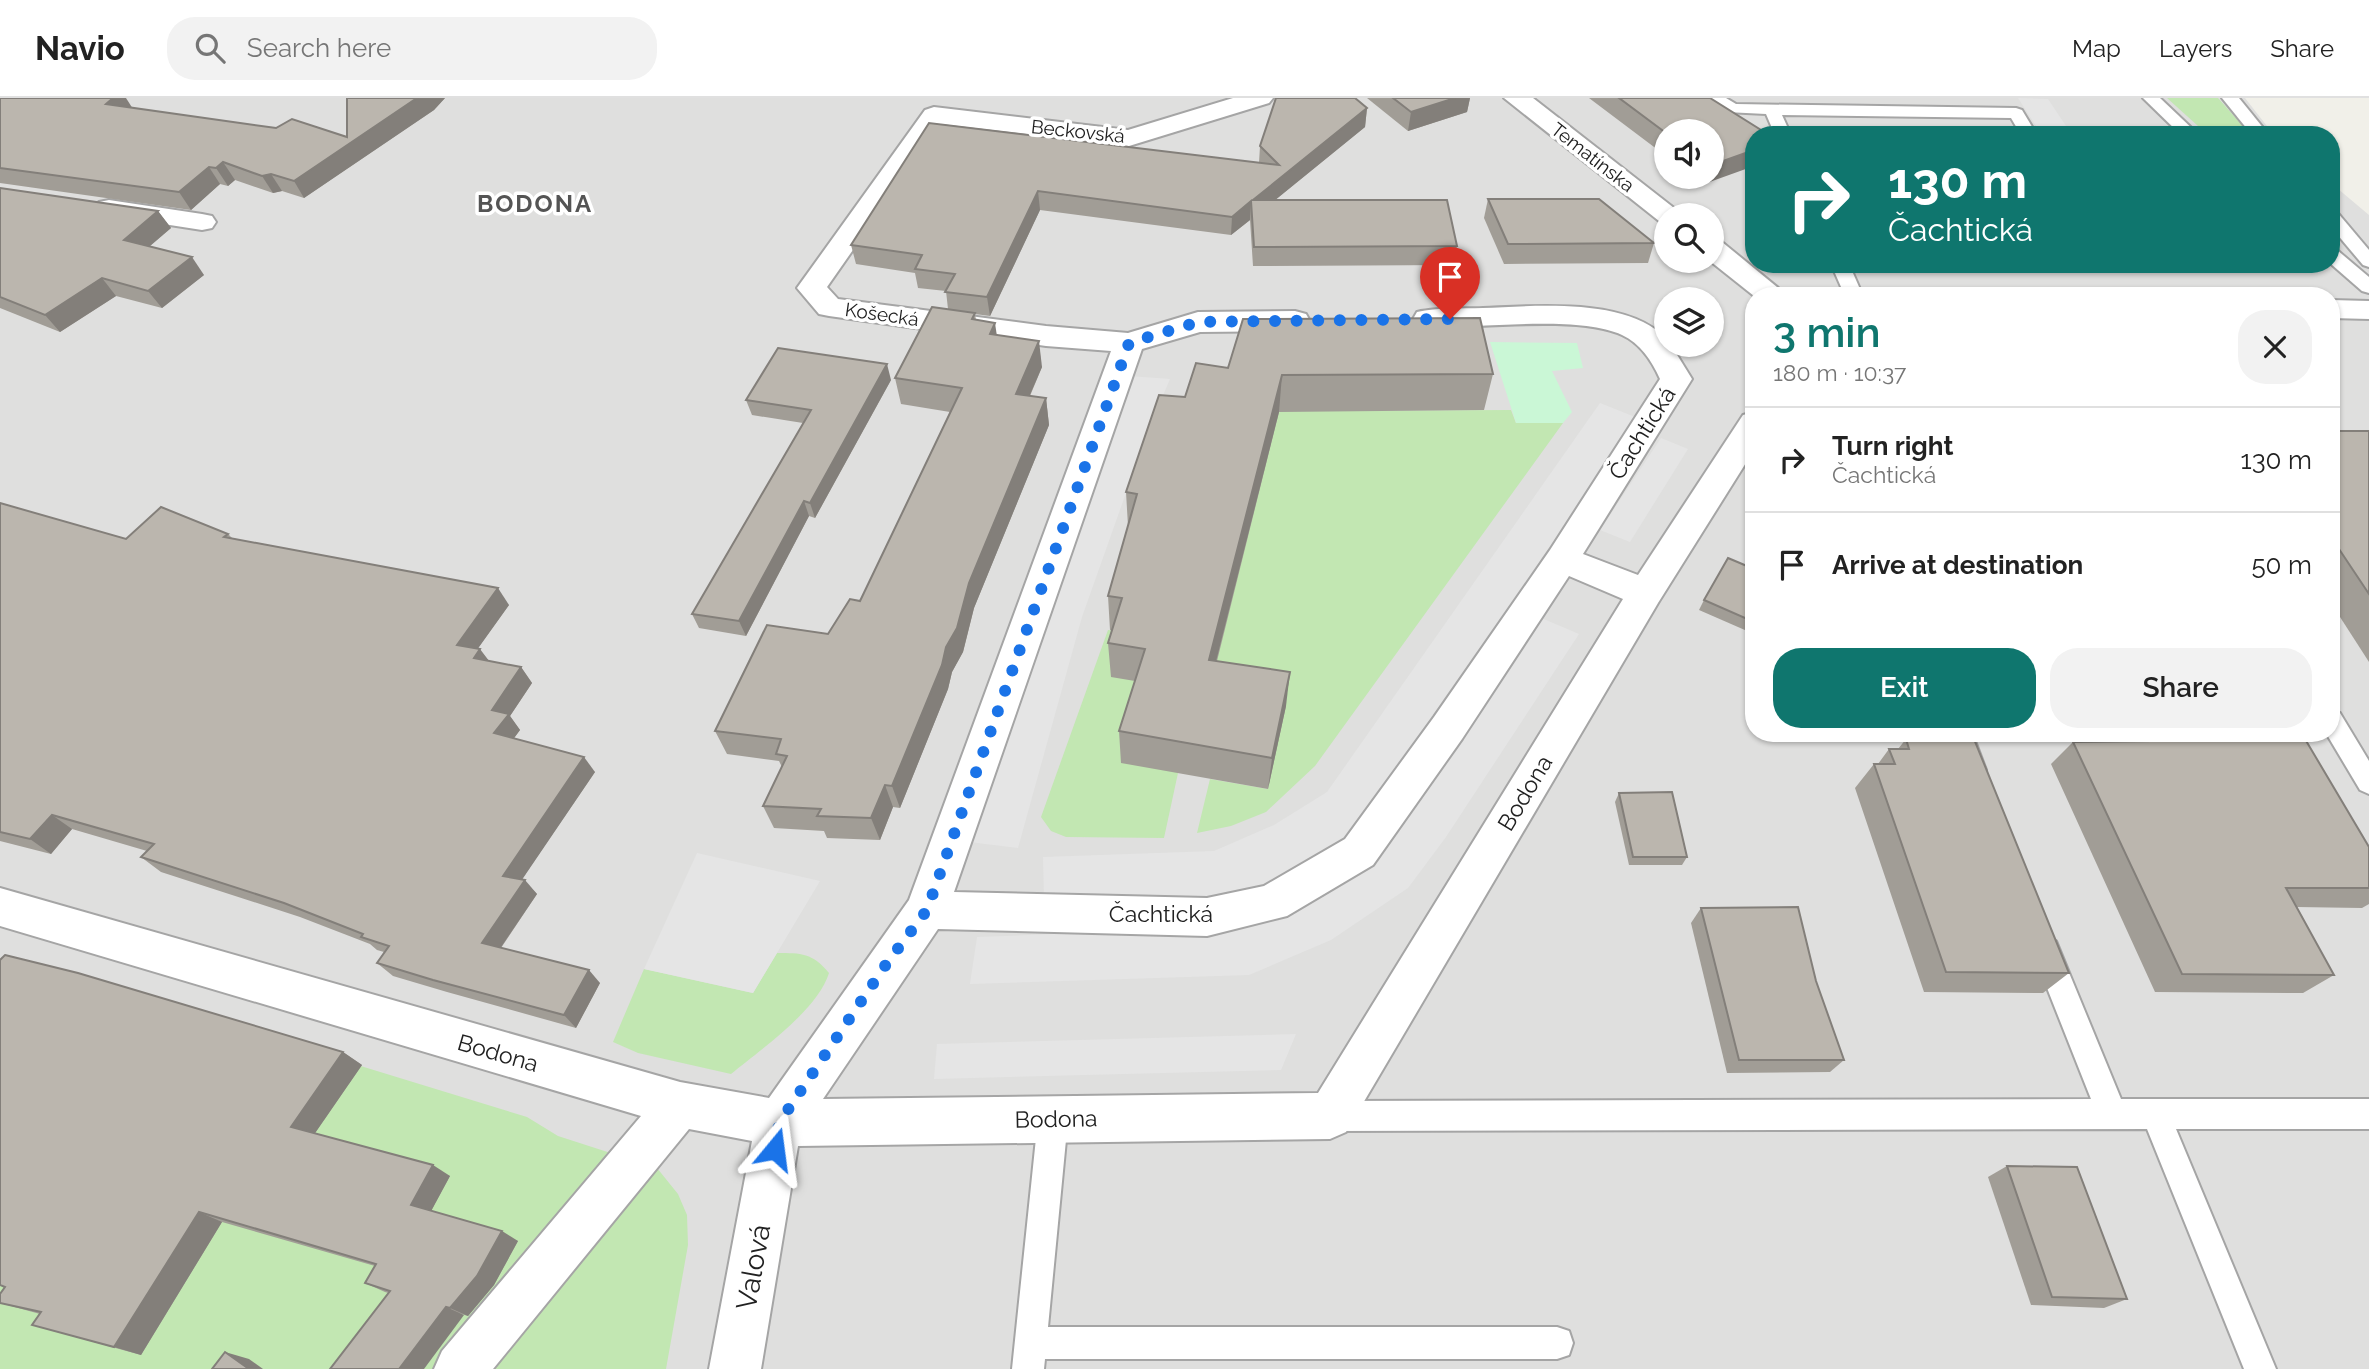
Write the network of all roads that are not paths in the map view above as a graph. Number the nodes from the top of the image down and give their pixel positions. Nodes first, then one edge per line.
1 (1260, 98) edge
2 (1517, 98) edge
3 (1715, 98) edge
4 (2151, 98) edge
5 (2230, 98) edge
6 (1772, 110) junction
7 (934, 115) joint
8 (1779, 126) edge
9 (2024, 126) edge
10 (2181, 126) edge
11 (2253, 126) edge
12 (1654, 203) edge
13 (81, 204) edge
14 (202, 222) dead end
15 (2340, 227) edge
16 (1724, 257) edge
17 (2369, 261) edge
18 (2340, 262) edge
19 (2369, 286) edge
20 (1762, 287) edge
21 (2340, 309) edge
22 (2369, 310) edge
23 (1394, 320) edge
24 (1324, 321) edge
25 (1129, 343) junction
26 (1745, 437) edge
27 (1562, 559) junction
28 (1645, 593) junction
29 (2340, 735) edge
30 (1964, 742) edge
31 (2369, 783) edge
32 (1985, 797) edge
33 (0, 907) edge
34 (927, 910) junction
35 (2036, 924) edge
36 (680, 1105) junction
37 (2112, 1114) junction
38 (2369, 1114) edge
39 (2156, 1115) junction
40 (1330, 1116) junction
41 (1053, 1119) junction
42 (779, 1123) junction
43 (1557, 1343) dead end
44 (1030, 1356) edge
45 (460, 1369) edge
46 (735, 1369) edge
47 (2260, 1369) edge

1 - 7 street, Beckovská
2 - 12 street, Tematínska
3 - 6 lane
4 - 10 lane
5 - 11 lane
6 - 8 lane
6 - 9 lane
7 - 25 street, Košecká
13 - 14 street
15 - 17 lane
16 - 20 street
18 - 19 lane
21 - 22 street
23 - 27 street, Čachtická
24 - 25 street
25 - 34 street
26 - 28 street, Bodona
27 - 28 street
27 - 34 street, Čachtická
28 - 40 street, Bodona
29 - 31 lane
30 - 32 lane
33 - 36 street, Bodona
34 - 42 street
35 - 37 lane
36 - 42 street, Bodona
36 - 45 street
37 - 39 lane
37 - 40 lane
38 - 39 lane
39 - 47 lane
40 - 41 street, Bodona
41 - 42 street, Bodona
41 - 44 lane
42 - 46 street, Valová
43 - 44 lane

